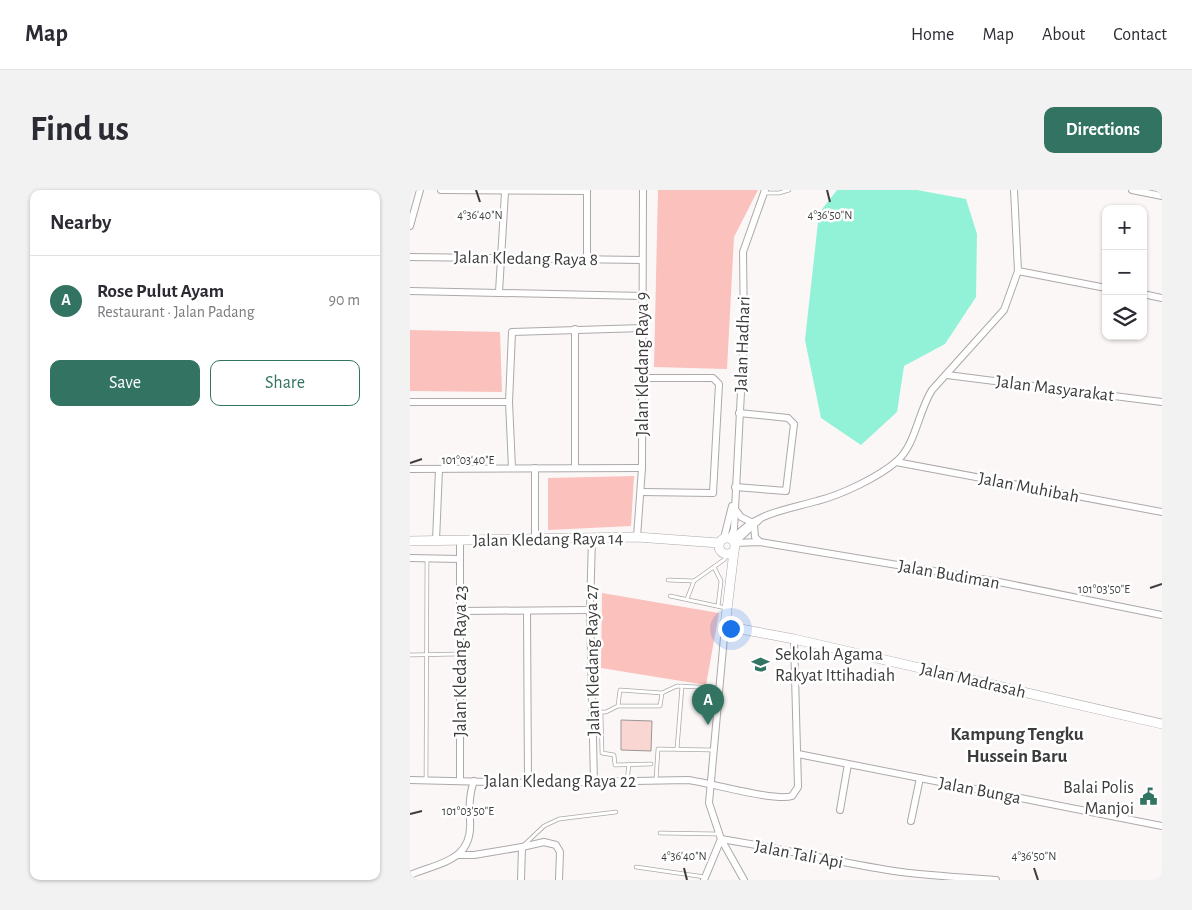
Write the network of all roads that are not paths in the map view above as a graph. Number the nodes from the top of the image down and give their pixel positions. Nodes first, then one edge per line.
1 (420, 190) edge
2 (441, 190) edge
3 (587, 190) edge
4 (643, 190) edge
5 (788, 190) edge
6 (1014, 190) edge
7 (1132, 190) edge
8 (505, 192) junction
9 (764, 192) edge
10 (1162, 196) edge
11 (410, 226) edge
12 (410, 257) edge
13 (501, 257) junction
14 (587, 258) junction
15 (642, 260) junction
16 (1018, 271) junction
17 (1102, 287) edge
18 (410, 291) edge
19 (499, 292) junction
20 (1147, 295) edge
21 (643, 296) junction
22 (1162, 298) edge
23 (643, 328) junction
24 (575, 330) junction
25 (947, 376) junction
26 (643, 378) junction
27 (410, 402) edge
28 (510, 402) junction
29 (1162, 402) edge
30 (739, 413) junction
31 (896, 462) junction
32 (512, 468) junction
33 (536, 468) junction
34 (575, 468) junction
35 (642, 468) junction
36 (410, 469) edge
37 (439, 469) junction
38 (735, 487) junction
39 (641, 492) junction
40 (734, 504) junction
41 (1162, 512) edge
42 (753, 523) junction
43 (637, 537) junction
44 (592, 538) junction
45 (687, 539) junction
46 (460, 540) junction
47 (535, 540) junction
48 (410, 541) edge
49 (436, 541) junction
50 (729, 542) junction
51 (760, 542) junction
52 (723, 555) junction
53 (410, 558) edge
54 (427, 558) junction
55 (460, 558) junction
56 (714, 567) junction
57 (668, 580) dead end
58 (694, 581) junction
59 (728, 592) junction
60 (670, 596) dead end
61 (687, 599) junction
62 (722, 607) junction
63 (590, 610) junction
64 (460, 611) junction
65 (527, 612) junction
66 (1162, 615) edge
67 (725, 626) junction
68 (794, 639) junction
69 (459, 654) junction
70 (410, 655) edge
71 (425, 655) junction
72 (682, 686) junction
73 (719, 688) junction
74 (662, 693) junction
75 (618, 706) junction
76 (593, 712) junction
77 (601, 712) junction
78 (1162, 724) edge
79 (677, 749) junction
80 (713, 750) junction
81 (798, 754) junction
82 (629, 764) junction
83 (651, 764) dead end
84 (848, 764) junction
85 (920, 778) junction
86 (410, 780) edge
87 (426, 780) junction
88 (656, 780) junction
89 (460, 781) junction
90 (474, 781) junction
91 (627, 781) junction
92 (528, 782) junction
93 (594, 782) junction
94 (710, 783) junction
95 (840, 810) dead end
96 (616, 812) dead end
97 (911, 821) dead end
98 (1162, 826) edge
99 (660, 833) dead end
100 (720, 837) junction
101 (522, 847) junction
102 (460, 855) junction
103 (636, 867) dead end
104 (410, 875) edge
105 (562, 879) edge
106 (705, 879) edge
107 (521, 880) edge
108 (744, 880) edge
109 (996, 880) edge

1 - 11 street
2 - 8 street
3 - 8 street
3 - 14 street
4 - 15 street, Jalan Kledang Raya 9
5 - 9 lane
6 - 16 street
7 - 10 street
8 - 13 street
9 - 30 street, Jalan Hadhari
12 - 13 street, Jalan Kledang Raya 8
13 - 14 street, Jalan Kledang Raya 8
13 - 19 street
14 - 15 street, Jalan Kledang Raya 8
15 - 21 street, Jalan Kledang Raya 9
16 - 17 street
16 - 25 street
18 - 19 street
19 - 21 street
20 - 22 street
21 - 23 street, Jalan Kledang Raya 9
23 - 24 street
23 - 26 street, Jalan Kledang Raya 9
24 - 28 street
24 - 34 street
25 - 29 street, Jalan Masyarakat
25 - 31 street
26 - 35 street, Jalan Kledang Raya 9
26 - 39 street
27 - 28 street
28 - 32 street
30 - 38 street, Jalan Hadhari
30 - 38 street
31 - 41 street, Jalan Muhibah
31 - 42 street
32 - 33 street
32 - 37 street
33 - 34 street
33 - 47 street
34 - 35 street
35 - 39 street, Jalan Kledang Raya 9
36 - 37 street
37 - 49 street
38 - 40 street, Jalan Hadhari
39 - 43 street, Jalan Kledang Raya 9
40 - 42 street
40 - 50 street, Jalan Hadhari
42 - 50 street
42 - 51 street
43 - 44 street, Jalan Kledang Raya 14
43 - 45 street, Jalan Kledang Raya 14
44 - 47 street, Jalan Kledang Raya 14
44 - 63 street, Jalan Kledang Raya 27
45 - 50 street, Jalan Kledang Raya 14
45 - 52 street, Jalan Kledang Raya 14
46 - 47 street, Jalan Kledang Raya 14
46 - 49 street, Jalan Kledang Raya 14
46 - 55 street, Jalan Kledang Raya 23
48 - 49 street, Jalan Kledang Raya 14
50 - 51 street, Jalan Budiman
50 - 52 street
50 - 59 street
51 - 66 street, Jalan Budiman
52 - 56 lane
52 - 59 street
53 - 54 street
54 - 55 street
54 - 71 lane
55 - 64 street, Jalan Kledang Raya 23
56 - 58 lane
56 - 62 lane
57 - 58 lane
58 - 61 lane
59 - 62 street
60 - 61 lane
61 - 62 lane
62 - 67 street
63 - 65 street
63 - 76 street, Jalan Kledang Raya 27
64 - 65 street
64 - 69 street, Jalan Kledang Raya 23
65 - 92 street
67 - 68 street, Jalan Madrasah
67 - 73 street
68 - 78 street, Jalan Madrasah
68 - 81 street
69 - 71 lane
69 - 89 street, Jalan Kledang Raya 23
70 - 71 lane
71 - 87 lane
72 - 73 lane
72 - 74 lane
72 - 79 lane
73 - 80 street
74 - 75 lane
74 - 75 lane
75 - 77 lane
76 - 77 lane
76 - 93 street, Jalan Kledang Raya 27
77 - 82 lane
79 - 80 lane
79 - 88 lane
80 - 94 street
81 - 84 street, Jalan Bunga
81 - 94 street
82 - 83 lane
82 - 91 lane
84 - 85 street, Jalan Bunga
84 - 95 street
85 - 97 street
85 - 98 street, Jalan Bunga
86 - 87 street, Jalan Kledang Raya 22
87 - 89 street, Jalan Kledang Raya 22
88 - 91 street, Jalan Kledang Raya 22
88 - 94 street, Jalan Kledang Raya 22
89 - 90 street, Jalan Kledang Raya 22
90 - 92 street, Jalan Kledang Raya 22
90 - 102 street
91 - 93 street, Jalan Kledang Raya 22
92 - 93 street, Jalan Kledang Raya 22
94 - 100 street
96 - 101 lane
99 - 100 lane
100 - 106 street
100 - 108 street
100 - 109 street, Jalan Tali Api
101 - 102 street
101 - 105 street
101 - 107 street
102 - 104 street
103 - 106 lane

